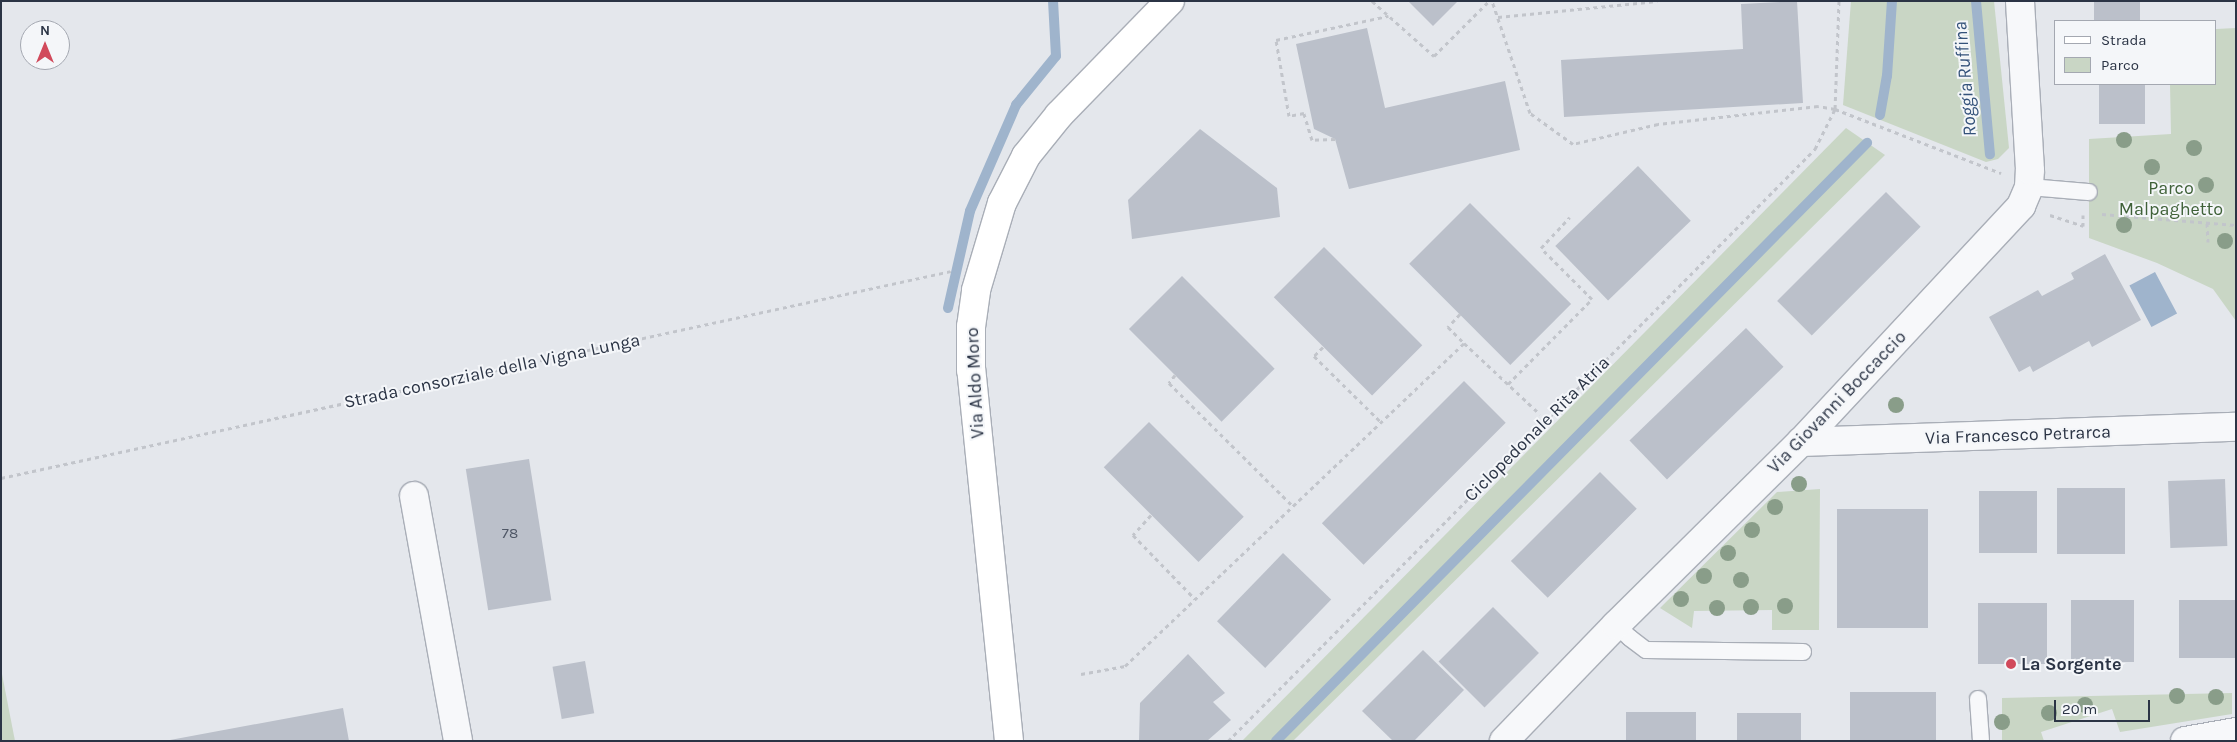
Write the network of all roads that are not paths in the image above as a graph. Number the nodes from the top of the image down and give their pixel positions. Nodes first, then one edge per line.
1 (1170, 1) edge
2 (2020, 1) edge
3 (2018, 189) junction
4 (2089, 192) dead end
5 (2236, 427) edge
6 (1801, 442) junction
7 (414, 496) dead end
8 (1616, 625) junction
9 (1803, 652) dead end
10 (1978, 699) dead end
11 (2236, 732) edge
12 (458, 741) edge
13 (1009, 741) edge
14 (1504, 741) edge
15 (1981, 741) edge
16 (2185, 741) edge

1 - 13 street, Via Aldo Moro
2 - 3 street
3 - 4 lane
3 - 6 street, Via Giovanni Boccaccio
5 - 6 street, Via Francesco Petrarca
6 - 8 street, Via Giovanni Boccaccio
7 - 12 street
8 - 9 lane
8 - 14 street, Via Giovanni Boccaccio
10 - 15 lane
11 - 16 street

